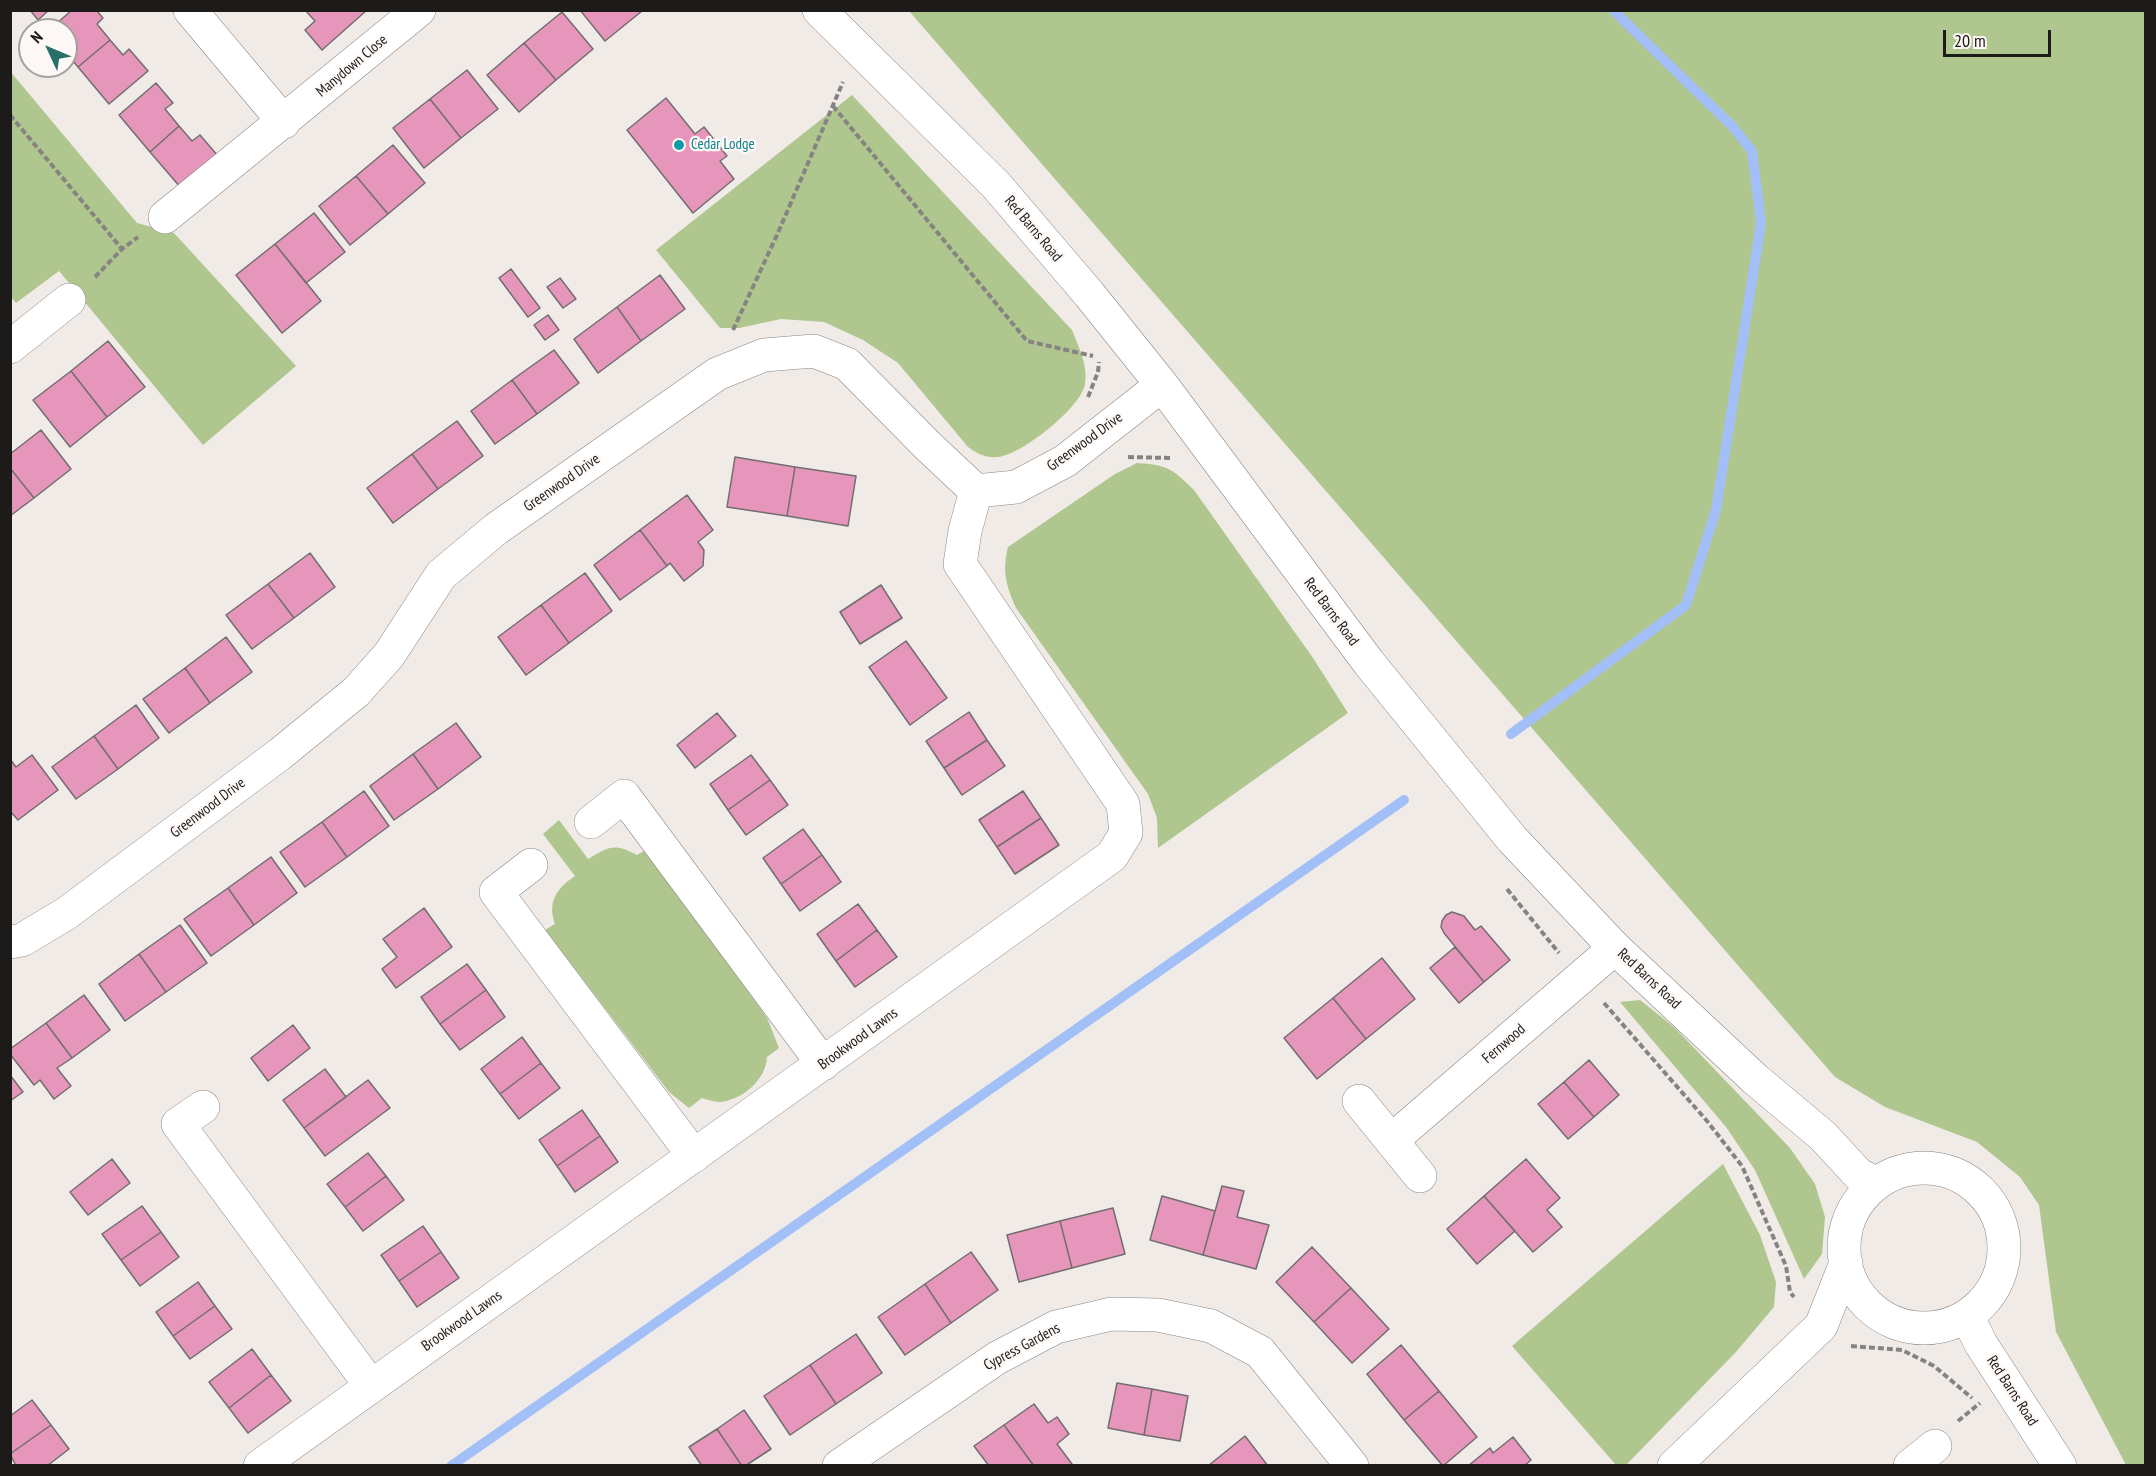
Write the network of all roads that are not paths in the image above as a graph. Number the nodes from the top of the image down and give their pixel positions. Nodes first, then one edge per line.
1 (190, 10) edge
2 (419, 10) edge
3 (819, 10) edge
4 (284, 122) junction
5 (165, 217) road end
6 (69, 300) road end
7 (10, 347) edge
8 (1156, 377) junction
9 (976, 491) junction
10 (591, 822) dead end
11 (531, 865) dead end
12 (10, 942) edge
13 (1615, 948) junction
14 (823, 1064) junction
15 (1359, 1101) dead end
16 (203, 1107) dead end
17 (1392, 1140) junction
18 (694, 1156) junction
19 (1420, 1176) dead end
20 (1875, 1183) junction
21 (1846, 1263) junction
22 (1967, 1316) junction
23 (1888, 1319) junction
24 (1821, 1326) junction
25 (371, 1386) junction
26 (260, 1466) edge
27 (839, 1466) edge
28 (1352, 1466) edge
29 (1674, 1466) edge
30 (2060, 1466) edge

1 - 4 street
2 - 4 street, Manydown Close
3 - 8 street, Red Barns Road
4 - 5 street, Manydown Close
6 - 7 street
8 - 9 street, Greenwood Drive
8 - 13 street, Red Barns Road
9 - 12 street, Greenwood Drive
9 - 14 street, Brookwood Lawns
10 - 14 street
11 - 18 street
13 - 17 street, Fernwood
13 - 20 street, Red Barns Road
14 - 18 street, Brookwood Lawns
15 - 17 street
16 - 25 street
17 - 19 street
18 - 25 street, Brookwood Lawns
20 - 21 street
20 - 22 street
21 - 23 street
21 - 24 street
22 - 23 street
22 - 30 street, Red Barns Road
23 - 24 street
24 - 29 street
25 - 26 street, Brookwood Lawns
27 - 28 street, Cypress Gardens

